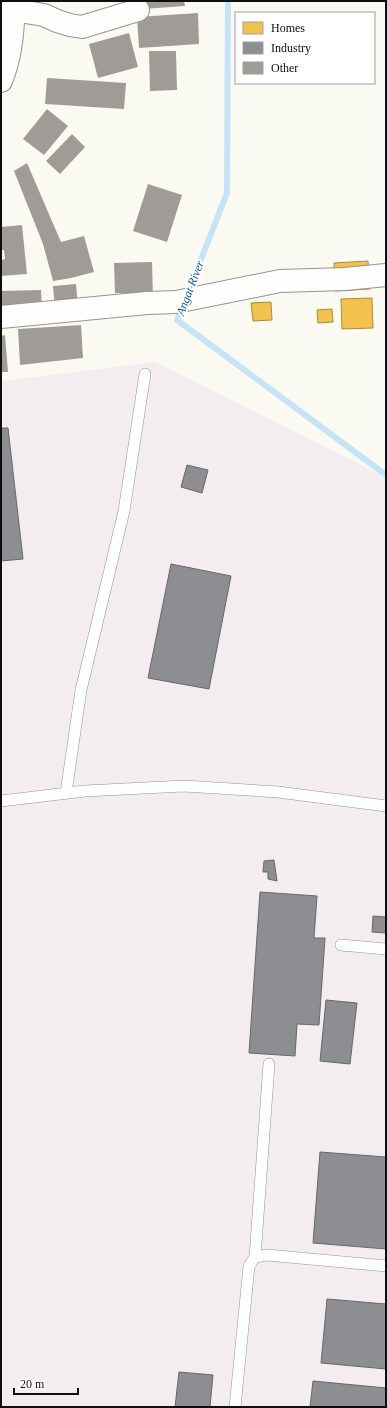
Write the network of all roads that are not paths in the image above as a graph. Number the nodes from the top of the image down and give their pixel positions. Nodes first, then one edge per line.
1 (13, 6) edge
2 (138, 10) dead end
3 (1, 81) edge
4 (386, 275) edge
5 (1, 317) edge
6 (145, 374) dead end
7 (66, 793) junction
8 (1, 801) edge
9 (386, 806) edge
10 (341, 945) dead end
11 (386, 949) edge
12 (269, 1064) dead end
13 (255, 1257) junction
14 (386, 1266) edge
15 (235, 1407) edge

1 - 2 street
1 - 3 street
4 - 5 street
6 - 7 lane
7 - 8 lane
7 - 9 lane
10 - 11 lane
12 - 13 lane
13 - 14 lane
13 - 15 lane

